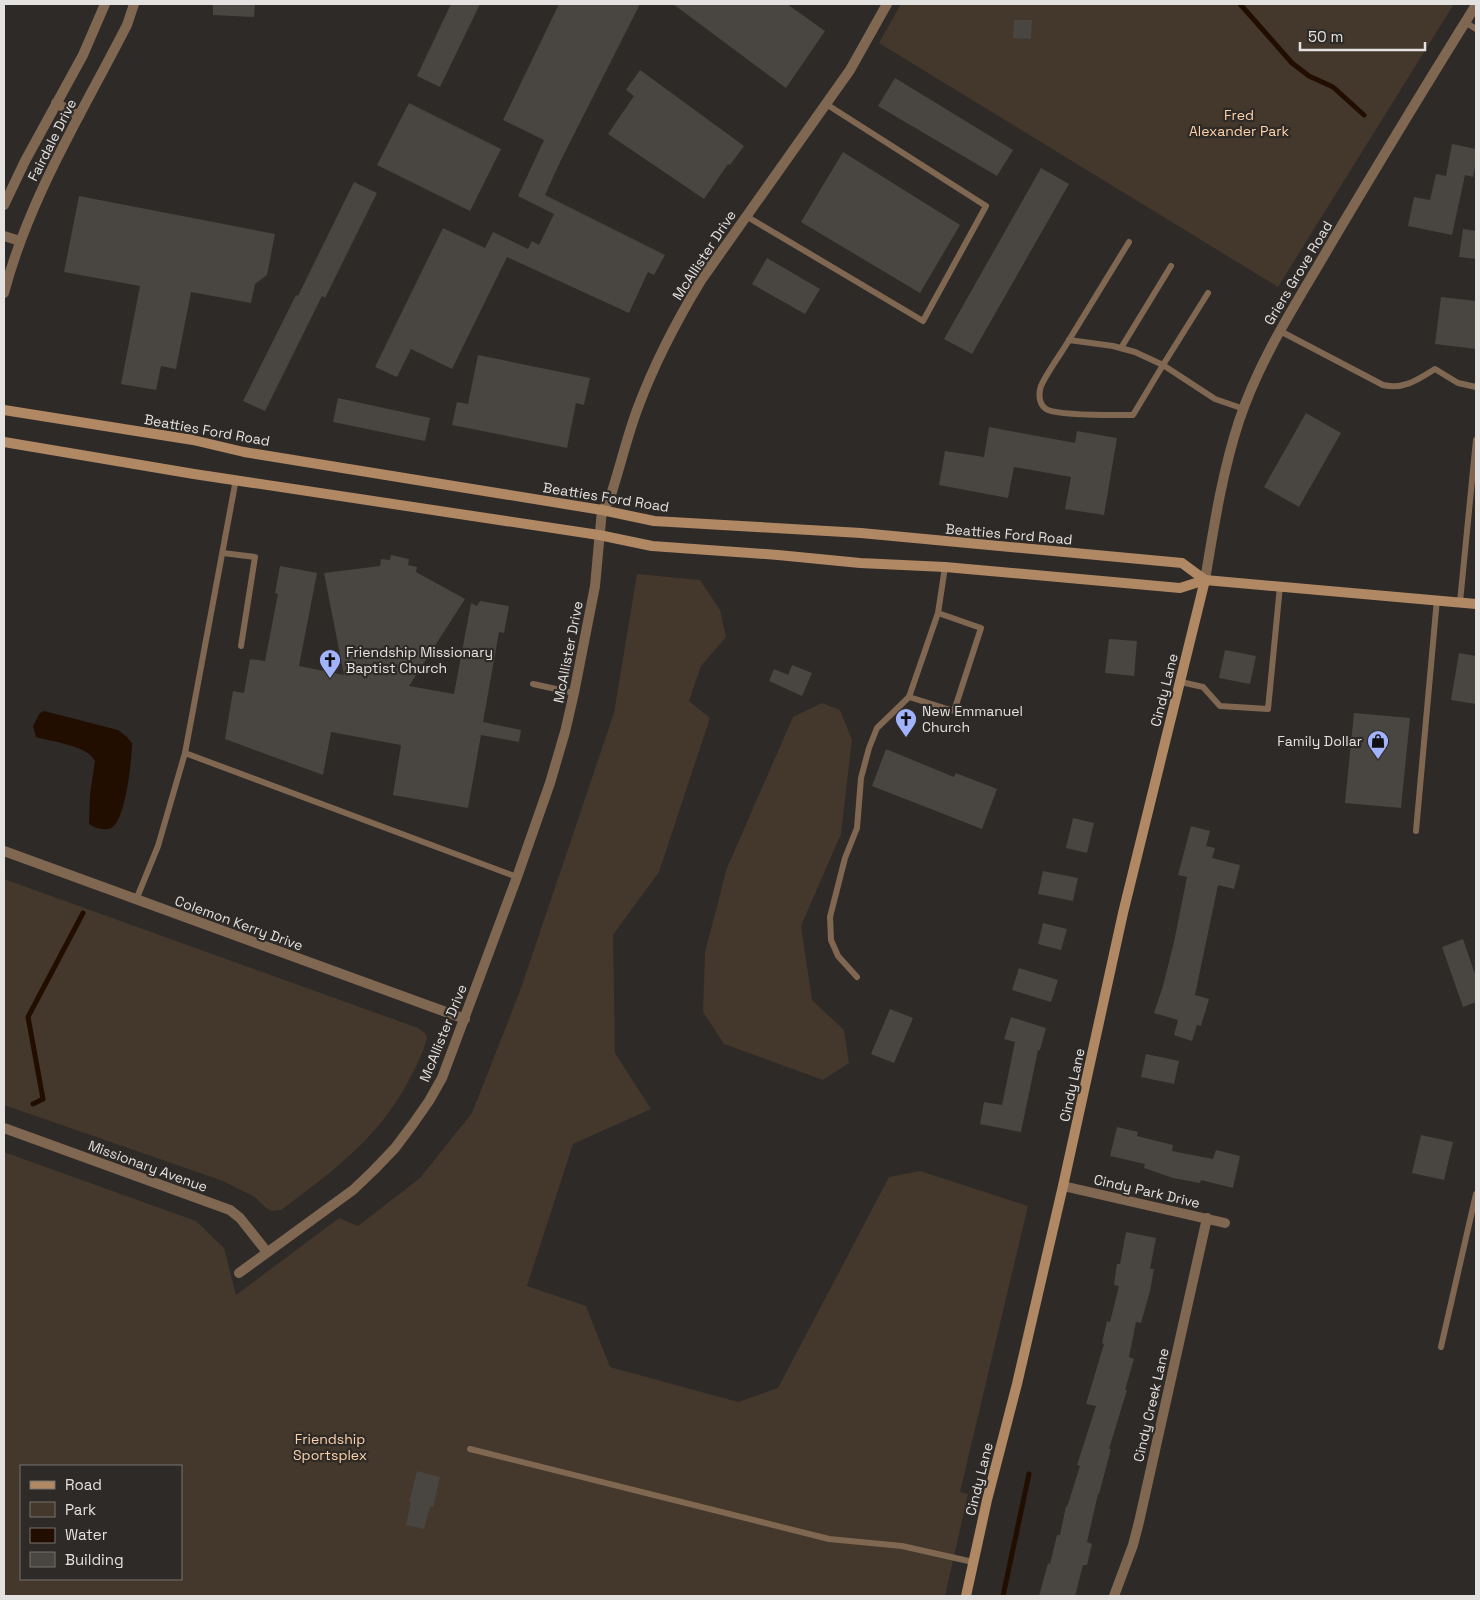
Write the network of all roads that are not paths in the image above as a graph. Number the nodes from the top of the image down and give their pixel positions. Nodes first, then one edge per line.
1 (106, 4) edge
2 (134, 4) edge
3 (887, 4) edge
4 (1476, 5) edge
5 (1465, 22) junction
6 (1476, 29) edge
7 (56, 103) junction
8 (826, 104) junction
9 (79, 116) junction
10 (4, 202) edge
11 (746, 216) junction
12 (4, 236) edge
13 (20, 241) junction
14 (1129, 242) dead end
15 (1170, 266) dead end
16 (4, 293) edge
17 (1208, 293) dead end
18 (1280, 331) junction
19 (1069, 340) junction
20 (1121, 348) junction
21 (1163, 365) junction
22 (1476, 387) edge
23 (1244, 409) junction
24 (4, 410) edge
25 (1476, 440) edge
26 (4, 442) edge
27 (236, 479) junction
28 (602, 510) junction
29 (599, 535) junction
30 (223, 553) junction
31 (945, 567) junction
32 (1206, 580) junction
33 (1280, 586) junction
34 (1437, 599) junction
35 (1460, 602) junction
36 (1476, 604) edge
37 (938, 613) junction
38 (241, 646) dead end
39 (1180, 682) junction
40 (533, 684) dead end
41 (574, 693) junction
42 (909, 697) junction
43 (185, 753) junction
44 (1416, 831) dead end
45 (4, 851) edge
46 (517, 877) junction
47 (136, 900) junction
48 (857, 977) dead end
49 (465, 1019) junction
50 (4, 1128) edge
51 (1063, 1186) junction
52 (1476, 1194) edge
53 (1207, 1218) junction
54 (1226, 1222) dead end
55 (267, 1252) junction
56 (239, 1272) dead end
57 (1441, 1347) dead end
58 (470, 1449) dead end
59 (973, 1562) junction
60 (966, 1596) edge
61 (1114, 1596) edge

1 - 7 street, Fairdale Drive
2 - 9 street, Fairdale Drive
3 - 8 street, McAllister Drive
4 - 5 street, Griers Grove Road
5 - 6 lane
5 - 18 street, Griers Grove Road
7 - 9 street
7 - 10 street, Fairdale Drive
8 - 11 street, McAllister Drive
8 - 11 lane
9 - 13 street, Fairdale Drive
11 - 28 street, McAllister Drive
12 - 13 street
13 - 16 street, Fairdale Drive
14 - 19 lane
15 - 20 lane
17 - 21 lane
18 - 22 lane
18 - 23 street, Griers Grove Road
19 - 20 lane
19 - 21 lane
20 - 21 lane
21 - 23 lane
23 - 32 street, Griers Grove Road
24 - 28 main road, Beatties Ford Road
25 - 35 lane
26 - 27 main road
27 - 29 main road
27 - 30 lane
28 - 29 street, McAllister Drive
28 - 32 main road, Beatties Ford Road
29 - 31 main road
29 - 41 street, McAllister Drive
30 - 38 lane
30 - 43 lane
31 - 32 main road
31 - 37 lane
32 - 33 main road
32 - 39 main road, Cindy Lane
33 - 34 main road
33 - 39 lane
34 - 35 main road
34 - 44 lane
35 - 36 main road
37 - 42 lane
37 - 42 lane
39 - 51 main road, Cindy Lane
40 - 41 lane
41 - 46 street, McAllister Drive
42 - 48 lane
43 - 46 lane
43 - 47 lane
45 - 47 street, Colemon Kerry Drive
46 - 49 street, McAllister Drive
47 - 49 street, Colemon Kerry Drive
49 - 55 street, McAllister Drive
50 - 55 street, Missionary Avenue
51 - 53 street, Cindy Park Drive
51 - 59 main road, Cindy Lane
52 - 57 lane
53 - 54 street, Cindy Park Drive
53 - 61 street, Cindy Creek Lane
55 - 56 street, McAllister Drive
58 - 59 lane
59 - 60 main road, Cindy Lane

